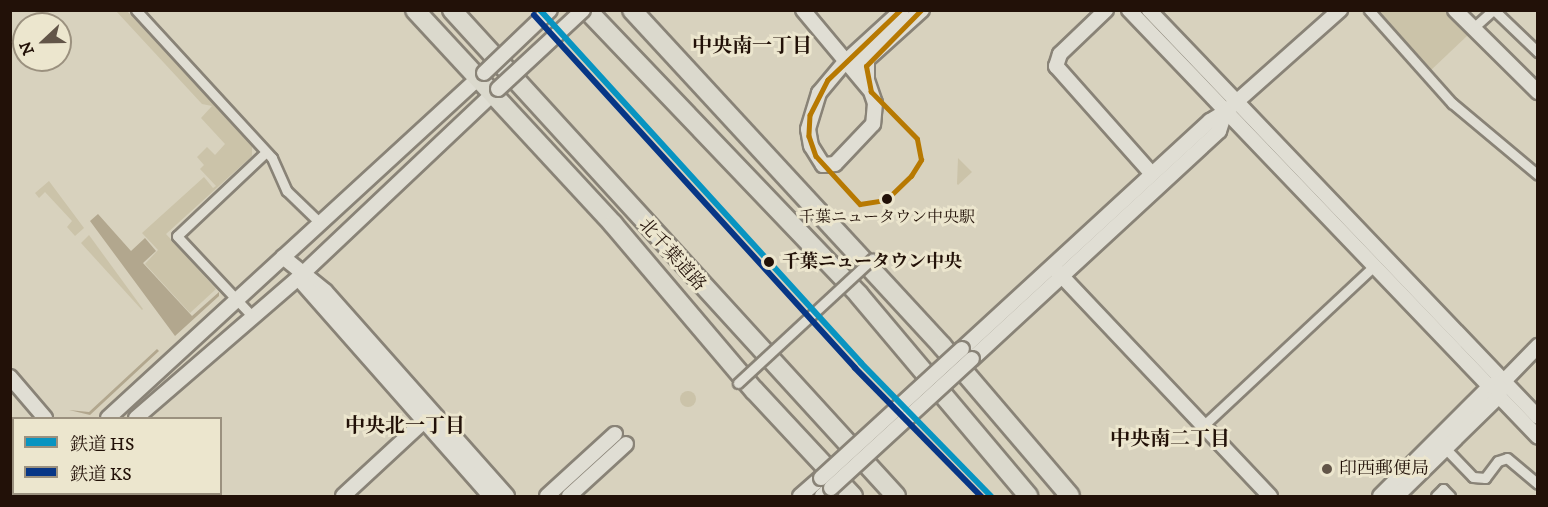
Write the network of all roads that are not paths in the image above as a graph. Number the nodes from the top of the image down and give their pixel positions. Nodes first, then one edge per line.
1 (136, 10) edge
2 (452, 10) edge
3 (550, 10) edge
4 (585, 10) edge
5 (632, 10) edge
6 (803, 10) edge
7 (902, 10) edge
8 (922, 10) edge
9 (1106, 10) edge
10 (1130, 10) edge
11 (1149, 10) edge
12 (1340, 10) edge
13 (1369, 10) edge
14 (1455, 10) edge
15 (1493, 10) edge
16 (417, 13) edge
17 (1472, 29) junction
18 (1538, 52) edge
19 (867, 62) junction
20 (844, 63) junction
21 (481, 76) junction
22 (495, 92) junction
23 (871, 92) junction
24 (1538, 92) edge
25 (1237, 102) junction
26 (1225, 112) junction
27 (266, 152) junction
28 (1152, 174) junction
29 (1538, 175) edge
30 (321, 224) junction
31 (283, 257) junction
32 (872, 259) dead end
33 (1373, 267) junction
34 (1057, 272) junction
35 (301, 275) junction
36 (237, 300) junction
37 (253, 317) junction
38 (1538, 346) edge
39 (10, 377) edge
40 (1504, 381) junction
41 (738, 384) dead end
42 (1494, 391) junction
43 (44, 417) edge
44 (109, 417) edge
45 (137, 417) edge
46 (1538, 417) edge
47 (424, 421) junction
48 (1203, 426) junction
49 (615, 434) dead end
50 (1538, 437) edge
51 (626, 444) dead end
52 (1445, 448) junction
53 (1538, 484) edge
54 (825, 487) edge
55 (1401, 495) edge
56 (343, 496) edge
57 (490, 496) edge
58 (507, 496) edge
59 (547, 496) edge
60 (569, 496) edge
61 (800, 496) edge
62 (853, 496) edge
63 (896, 496) edge
64 (1028, 496) edge
65 (1071, 496) edge
66 (1270, 496) edge
67 (1380, 496) edge
68 (1436, 496) edge
69 (1450, 496) edge

1 - 27 street
2 - 63 highway, 北千葉道路
3 - 21 street, bridge
4 - 22 street, bridge
4 - 64 highway
5 - 65 highway
6 - 20 street
7 - 20 street
8 - 19 street
9 - 28 street
10 - 26 street
11 - 25 street
12 - 25 street
13 - 29 street
14 - 17 street
15 - 17 street
15 - 18 street
16 - 21 highway, 北千葉道路
17 - 24 street
19 - 20 street
19 - 23 street
20 - 23 street
20 - 23 street
21 - 22 highway, 北千葉道路
21 - 30 street
22 - 35 street
22 - 62 highway, 北千葉道路
25 - 26 street
25 - 40 street
26 - 28 street
26 - 33 street
26 - 34 street
27 - 30 street
27 - 36 street
28 - 34 street
30 - 31 street
31 - 35 street
31 - 36 street
32 - 41 street, bridge
33 - 42 street
33 - 48 street
34 - 48 street
34 - 54 street, bridge
34 - 54 street, bridge
35 - 37 street
35 - 47 street
35 - 58 street
36 - 37 street
36 - 44 street
37 - 45 street
38 - 40 street
39 - 43 street
40 - 42 street
40 - 46 street
42 - 50 street
42 - 52 street
42 - 67 street
47 - 56 street
47 - 57 street
48 - 66 street
49 - 59 street
51 - 60 street
52 - 53 street
52 - 55 street
54 - 61 street
68 - 69 street

